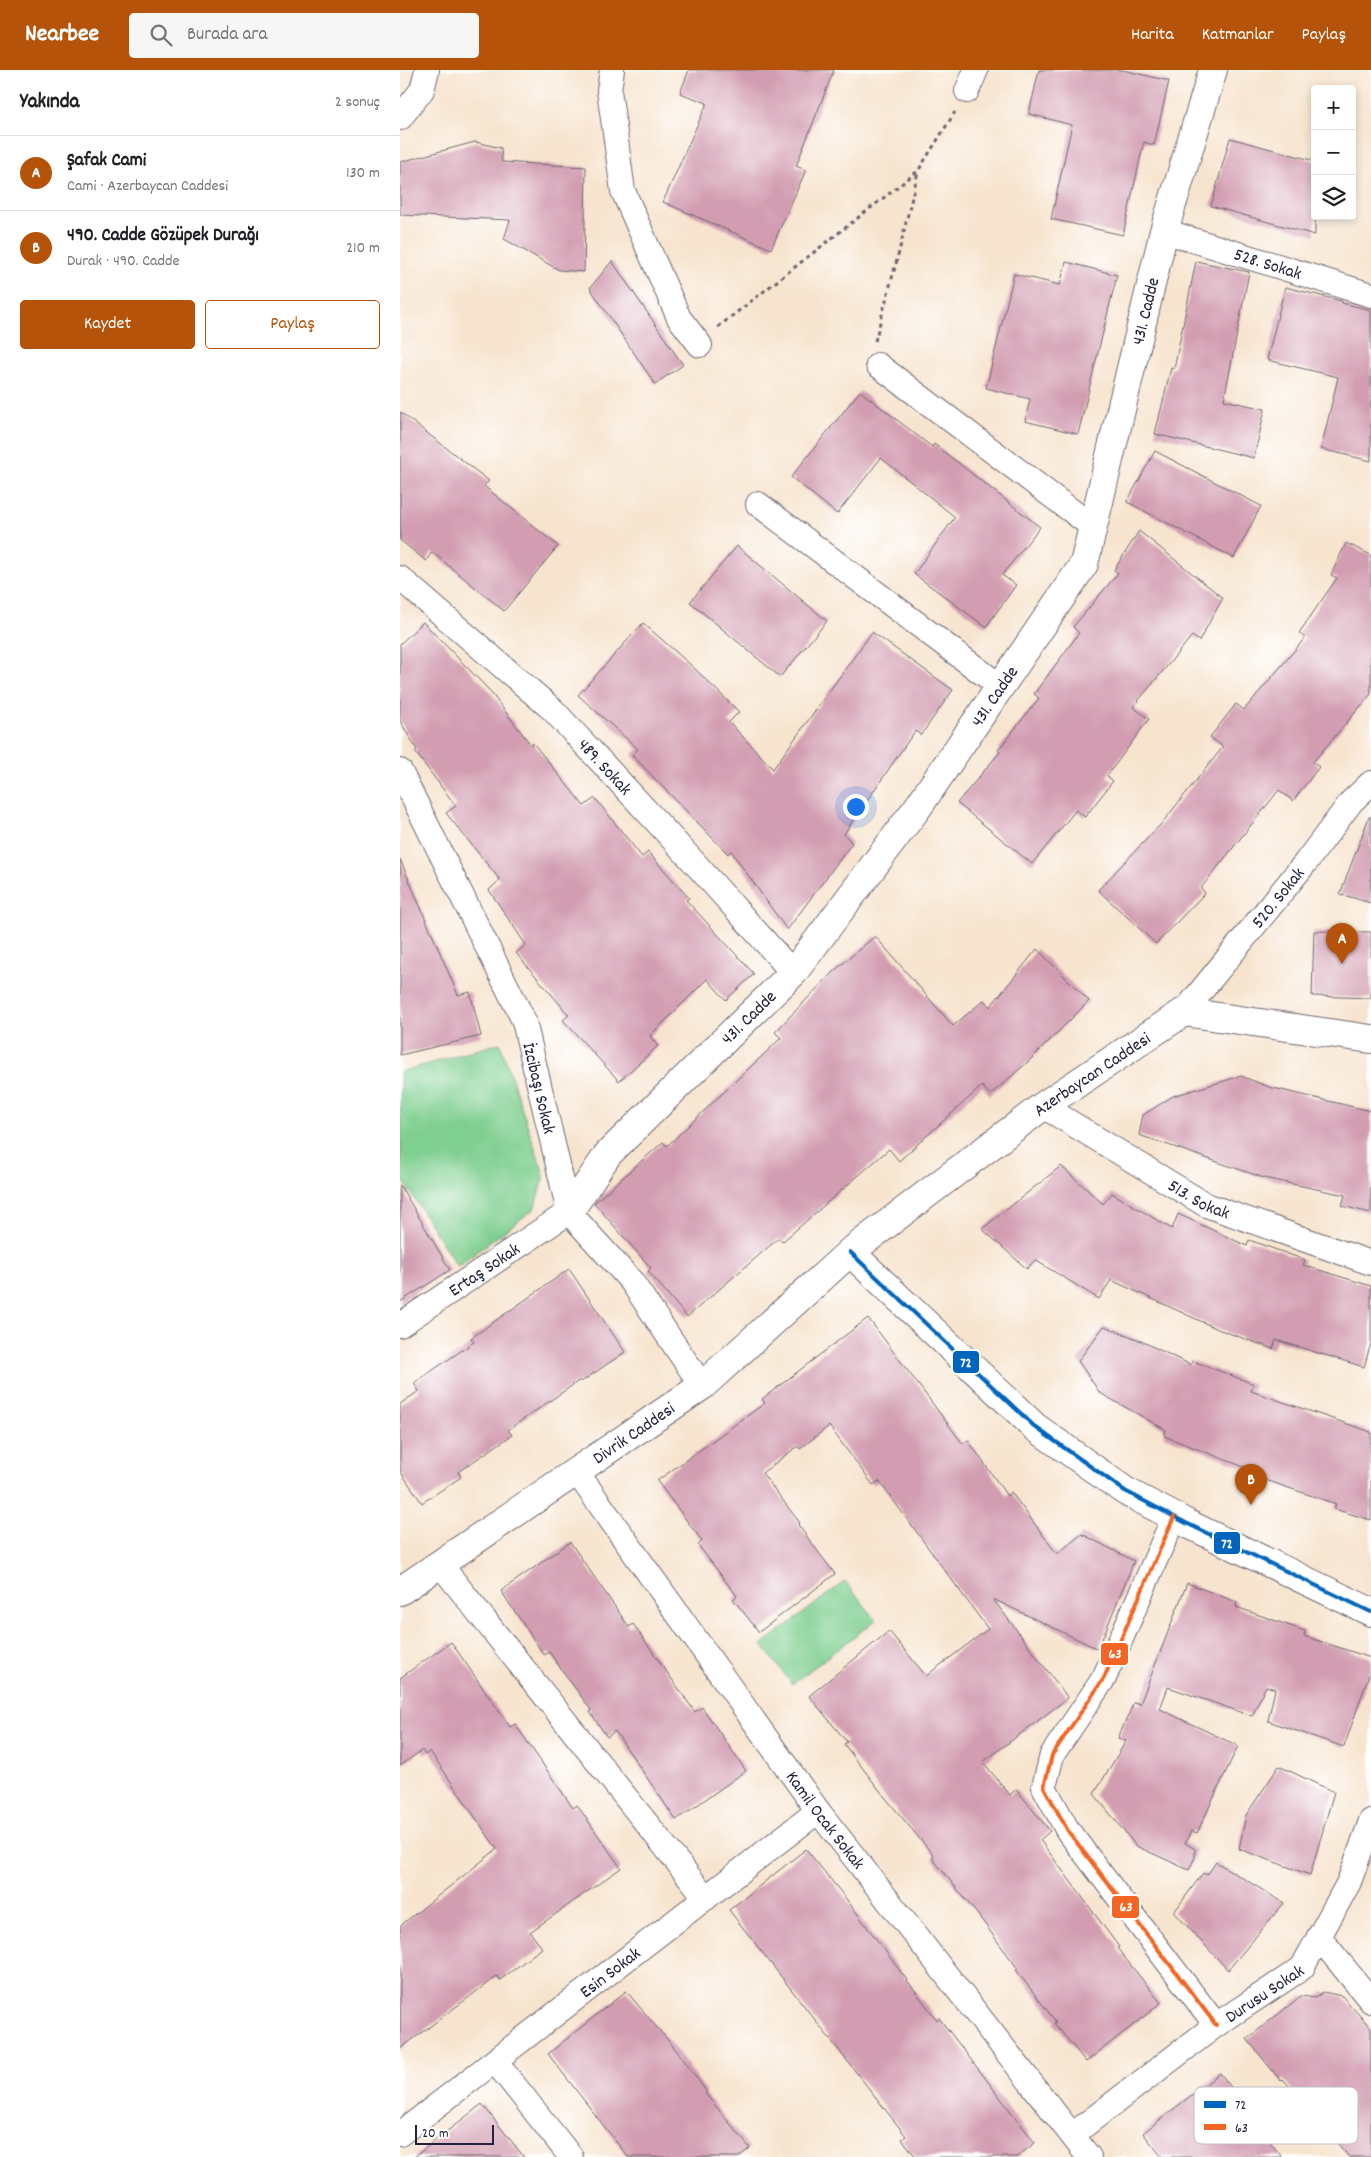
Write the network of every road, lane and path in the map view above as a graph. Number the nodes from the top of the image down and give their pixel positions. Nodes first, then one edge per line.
1 (427, 70) edge
2 (612, 70) edge
3 (1213, 70) edge
4 (972, 81) edge
5 (400, 118) edge
6 (918, 172) junction
7 (1164, 231) junction
8 (1371, 295) edge
9 (700, 345) joint
10 (878, 365) joint
11 (758, 504) dead end
12 (1093, 528) junction
13 (400, 578) edge
14 (1001, 687) junction
15 (400, 771) edge
16 (1371, 783) edge
17 (1361, 805) edge
18 (794, 973) junction
19 (1184, 1012) junction
20 (1371, 1039) edge
21 (1042, 1106) junction
22 (569, 1212) junction
23 (850, 1252) junction
24 (1371, 1263) edge
25 (400, 1325) edge
26 (702, 1386) junction
27 (576, 1471) junction
28 (1174, 1517) junction
29 (440, 1564) junction
30 (400, 1591) edge
31 (1371, 1612) edge
32 (818, 1811) junction
33 (1371, 1821) edge
34 (706, 1898) junction
35 (1319, 1937) junction
36 (1371, 2001) edge
37 (1216, 2025) junction
38 (495, 2060) junction
39 (400, 2134) edge
40 (1072, 2135) junction
41 (571, 2157) edge
42 (1089, 2157) edge

1 - 5 street
2 - 9 street
3 - 7 street, 431. Cadde
4 - 6 path
6 - 9 path
6 - 10 path
7 - 8 street, 528. Sokak
7 - 12 street, 431. Cadde
10 - 12 street
11 - 14 street
12 - 14 street, 431. Cadde
13 - 18 street, 489. Sokak
14 - 18 street, 431. Cadde
15 - 22 street, İzcibaşı Sokak
16 - 17 street, 520. Sokak
17 - 19 street, 520. Sokak
18 - 22 street, 431. Cadde
19 - 20 street
19 - 21 street, Azerbaycan Caddesi
21 - 23 street, Azerbaycan Caddesi
21 - 24 street, 513. Sokak
22 - 25 street, Ertaş Sokak
22 - 26 street, İzcibaşı Sokak
23 - 26 street, Divrik Caddesi
23 - 28 street
26 - 27 street, Divrik Caddesi
27 - 29 street, Divrik Caddesi
27 - 32 street, Kamil Ocak Sokak
28 - 31 street
28 - 37 street
29 - 30 street, Divrik Caddesi
29 - 34 street
32 - 34 street, Esin Sokak
32 - 40 street, Kamil Ocak Sokak
33 - 35 street, Durusu Sokak
34 - 38 street, Esin Sokak
35 - 36 street
35 - 37 street, Durusu Sokak
37 - 40 street, Durusu Sokak
38 - 39 street, Esin Sokak
38 - 41 street
40 - 42 street, Kamil Ocak Sokak

